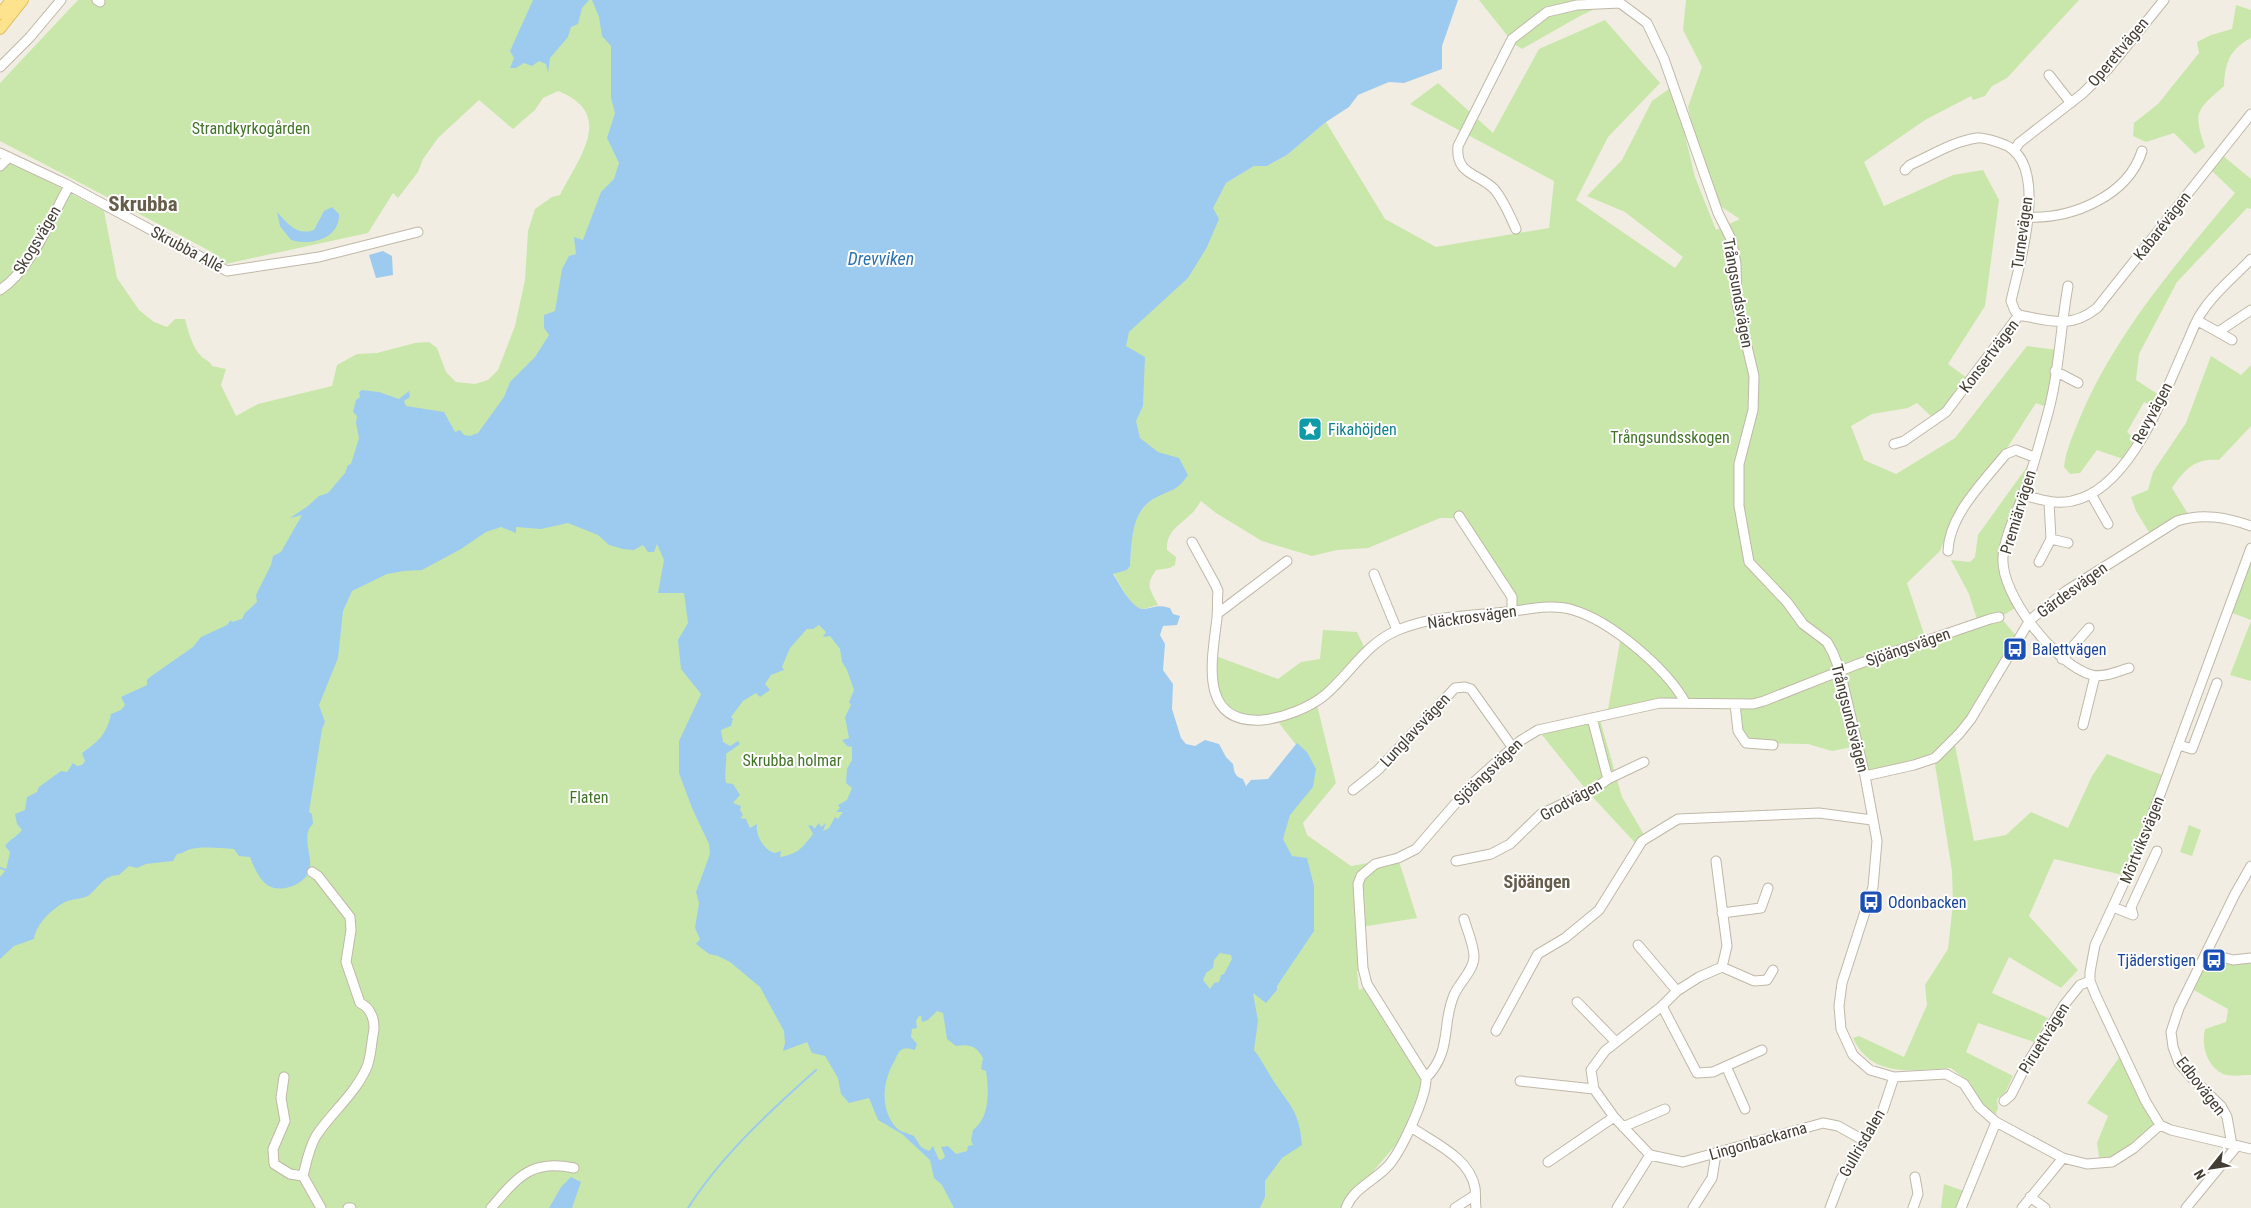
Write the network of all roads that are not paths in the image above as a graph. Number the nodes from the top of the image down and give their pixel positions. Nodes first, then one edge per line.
1 (10, 0) edge
2 (23, 0) edge
3 (61, 0) edge
4 (2164, 0) edge
5 (0, 14) edge
6 (0, 29) edge
7 (0, 67) edge
8 (2048, 75) dead end
9 (2071, 103) junction
10 (2251, 114) edge
11 (2014, 151) junction
12 (2142, 151) dead end
13 (0, 153) edge
14 (9, 157) junction
15 (0, 166) edge
16 (1905, 170) dead end
17 (69, 186) junction
18 (2028, 217) junction
19 (1516, 229) dead end
20 (418, 232) dead end
21 (2251, 259) edge
22 (2068, 286) dead end
23 (0, 290) edge
24 (2251, 310) edge
25 (2019, 315) junction
26 (2198, 321) junction
27 (2062, 323) junction
28 (2218, 332) junction
29 (2232, 340) dead end
30 (2056, 371) junction
31 (2078, 383) dead end
32 (1894, 444) dead end
33 (2034, 457) junction
34 (2091, 494) junction
35 (2023, 495) junction
36 (2049, 502) junction
37 (1459, 516) dead end
38 (2108, 524) dead end
39 (2251, 526) edge
40 (2050, 539) junction
41 (1192, 542) dead end
42 (2068, 543) dead end
43 (2251, 548) edge
44 (1948, 551) dead end
45 (1287, 561) dead end
46 (2039, 562) dead end
47 (1374, 574) dead end
48 (1512, 611) junction
49 (1217, 614) junction
50 (2000, 617) dead end
51 (2030, 620) junction
52 (2089, 628) dead end
53 (1397, 630) junction
54 (2062, 659) junction
55 (2129, 668) dead end
56 (1840, 671) junction
57 (2095, 676) junction
58 (2217, 683) dead end
59 (1685, 702) junction
60 (1735, 704) junction
61 (1592, 718) junction
62 (2083, 725) dead end
63 (1773, 745) dead end
64 (2179, 745) junction
65 (1514, 748) junction
66 (1644, 762) dead end
67 (1865, 776) junction
68 (1608, 779) junction
69 (1353, 790) dead end
70 (1872, 820) junction
71 (2157, 851) dead end
72 (1456, 861) dead end
73 (1716, 861) dead end
74 (2251, 866) edge
75 (312, 872) dead end
76 (1768, 888) dead end
77 (2113, 907) junction
78 (1722, 913) junction
79 (1464, 919) dead end
80 (1638, 945) dead end
81 (2207, 953) junction
82 (2251, 958) edge
83 (1722, 967) junction
84 (1773, 970) dead end
85 (2090, 981) junction
86 (1677, 991) junction
87 (1577, 1002) dead end
88 (1662, 1006) junction
89 (1496, 1031) dead end
90 (1616, 1042) junction
91 (1762, 1050) dead end
92 (1726, 1066) junction
93 (284, 1077) dead end
94 (1894, 1077) junction
95 (1426, 1078) junction
96 (1520, 1081) dead end
97 (1594, 1089) junction
98 (2004, 1101) dead end
99 (1665, 1109) dead end
100 (1745, 1109) dead end
101 (1614, 1117) junction
102 (1996, 1122) junction
103 (2160, 1125) junction
104 (1623, 1127) junction
105 (1411, 1128) junction
106 (1863, 1140) junction
107 (2234, 1146) junction
108 (2251, 1149) edge
109 (1716, 1154) junction
110 (1650, 1155) junction
111 (2063, 1158) junction
112 (1548, 1162) dead end
113 (574, 1168) dead end
114 (303, 1176) junction
115 (1915, 1177) dead end
116 (1475, 1195) junction
117 (2030, 1197) junction
118 (321, 1208) edge
119 (492, 1208) edge
120 (1346, 1208) edge
121 (1455, 1208) edge
122 (1476, 1208) edge
123 (1616, 1208) edge
124 (1693, 1208) edge
125 (1830, 1208) edge
126 (1913, 1208) edge
127 (1961, 1208) edge
128 (2022, 1208) edge
129 (2045, 1208) edge
130 (2186, 1208) edge

1 - 5 main road
2 - 6 main road
3 - 7 street
4 - 9 street, Operettvägen
8 - 9 street
9 - 11 street, Operettvägen
10 - 27 street, Kabarévägen
11 - 16 street
11 - 18 street, Turnevägen
12 - 18 street
13 - 14 street, Skrubba Allé
14 - 15 street
14 - 17 street, Skrubba Allé
17 - 20 street, Skrubba Allé
17 - 23 street, Skogsvägen
18 - 25 street, Turnevägen
19 - 56 street, Trångsundsvägen
21 - 26 street, Revyvägen
22 - 27 street
24 - 28 street
25 - 27 street, Konsertvägen
25 - 32 street, Konsertvägen
26 - 28 street
26 - 34 street, Revyvägen
27 - 30 street, Premiärvägen
28 - 29 street
30 - 31 street
30 - 33 street, Premiärvägen
33 - 35 street, Premiärvägen
33 - 44 street, Premiärvägen
34 - 36 street, Revyvägen
34 - 38 street
35 - 36 street, Revyvägen
35 - 51 street, Premiärvägen
36 - 40 street
37 - 48 street
39 - 51 street, Gärdesvägen
40 - 42 street
40 - 46 street
41 - 49 street, Näckrosvägen
43 - 64 street, Mörtviksvägen
45 - 49 street
47 - 53 street
48 - 53 street, Näckrosvägen
48 - 59 street, Näckrosvägen
49 - 53 street, Näckrosvägen
50 - 56 street, Sjöängsvägen
51 - 54 street
51 - 67 street, Gärdesvägen
52 - 54 street
54 - 57 street
55 - 57 street
56 - 60 street, Sjöängsvägen
56 - 67 street, Trångsundsvägen
57 - 62 street
58 - 64 street
59 - 60 street, Sjöängsvägen
59 - 61 street, Sjöängsvägen
60 - 63 street
61 - 65 street, Sjöängsvägen
61 - 68 street, Grodvägen
64 - 77 street, Mörtviksvägen
65 - 69 street, Lunglavsvägen
65 - 95 street, Sjöängsvägen
66 - 68 street, Grodvägen
67 - 70 street, Trångsundsvägen
68 - 72 street, Grodvägen
70 - 89 street
70 - 94 street, Trångsundsvägen
71 - 77 street
73 - 78 street
74 - 81 street, Edbovägen
75 - 114 street
76 - 78 street
77 - 85 street, Mörtviksvägen
78 - 83 street
79 - 95 street
80 - 86 street
81 - 82 street
81 - 107 street, Edbovägen
83 - 84 street
83 - 86 street
85 - 98 street, Piruettvägen
85 - 103 street
86 - 88 street
87 - 90 street
88 - 90 street
88 - 92 street
90 - 97 street
91 - 92 street
92 - 100 street
93 - 114 street
94 - 102 street, Trångsundsvägen
94 - 106 street, Gullrisdalen
95 - 105 street
96 - 97 street
97 - 101 street
99 - 104 street
101 - 104 street
101 - 112 street
102 - 111 street, Trångsundsvägen
102 - 127 street
103 - 107 street
103 - 111 street, Trångsundsvägen
104 - 110 street
105 - 116 street
105 - 120 street
106 - 109 street, Lingonbackarna
106 - 125 street, Gullrisdalen
107 - 108 street
107 - 130 street
109 - 110 street, Lingonbackarna
109 - 124 street
110 - 123 street
111 - 117 street
113 - 119 street
114 - 118 street
115 - 126 street
116 - 121 street
116 - 122 street
117 - 128 street
117 - 129 street

